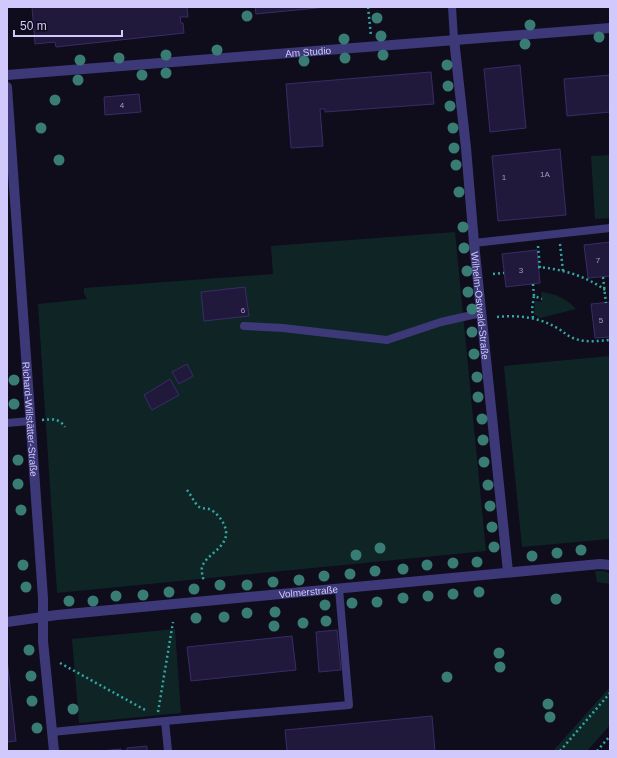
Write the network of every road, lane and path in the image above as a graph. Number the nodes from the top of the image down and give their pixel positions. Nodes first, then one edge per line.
1 (368, 7) edge
2 (452, 7) edge
3 (610, 28) edge
4 (454, 40) junction
5 (371, 46) junction
6 (7, 75) edge
7 (7, 87) edge
8 (610, 228) edge
9 (474, 242) junction
10 (532, 246) dead end
11 (560, 247) dead end
12 (563, 271) junction
13 (504, 273) dead end
14 (493, 274) dead end
15 (603, 277) dead end
16 (533, 284) dead end
17 (605, 290) junction
18 (534, 296) junction
19 (542, 299) dead end
20 (606, 303) dead end
21 (481, 313) junction
22 (497, 317) dead end
23 (533, 318) junction
24 (244, 326) dead end
25 (610, 340) edge
26 (30, 421) junction
27 (7, 423) edge
28 (65, 427) dead end
29 (187, 490) dead end
30 (610, 564) edge
31 (508, 572) junction
32 (204, 582) dead end
33 (339, 589) junction
34 (43, 617) junction
35 (7, 622) edge
36 (173, 622) dead end
37 (60, 662) dead end
38 (610, 693) edge
39 (161, 719) junction
40 (52, 732) junction
41 (610, 736) edge
42 (54, 751) edge
43 (168, 751) edge
44 (560, 751) edge
45 (597, 751) edge

1 - 5 path
2 - 4 lane
3 - 4 street, Am Studio
4 - 5 street, Am Studio
4 - 9 street, Wilhelm-Ostwald-Straße
5 - 6 street, Am Studio
7 - 26 street, Richard-Willstätter-Straße
8 - 9 lane
9 - 21 street, Wilhelm-Ostwald-Straße
10 - 12 path
11 - 12 path
12 - 17 path
13 - 14 path
15 - 17 path
16 - 18 path
17 - 20 path
18 - 19 path
18 - 23 path
21 - 24 lane
21 - 31 street, Wilhelm-Ostwald-Straße
22 - 23 path
23 - 25 path
26 - 27 lane
26 - 28 path
26 - 34 street, Richard-Willstätter-Straße
29 - 32 path
30 - 31 street, Volmerstraße
31 - 33 street, Volmerstraße
33 - 34 street, Volmerstraße
33 - 39 lane
34 - 35 street, Volmerstraße
34 - 40 street, Richard-Willstätter-Straße
36 - 39 path
37 - 39 path
38 - 44 path
39 - 40 lane
39 - 43 lane
40 - 42 street, Richard-Willstätter-Straße
41 - 45 path

